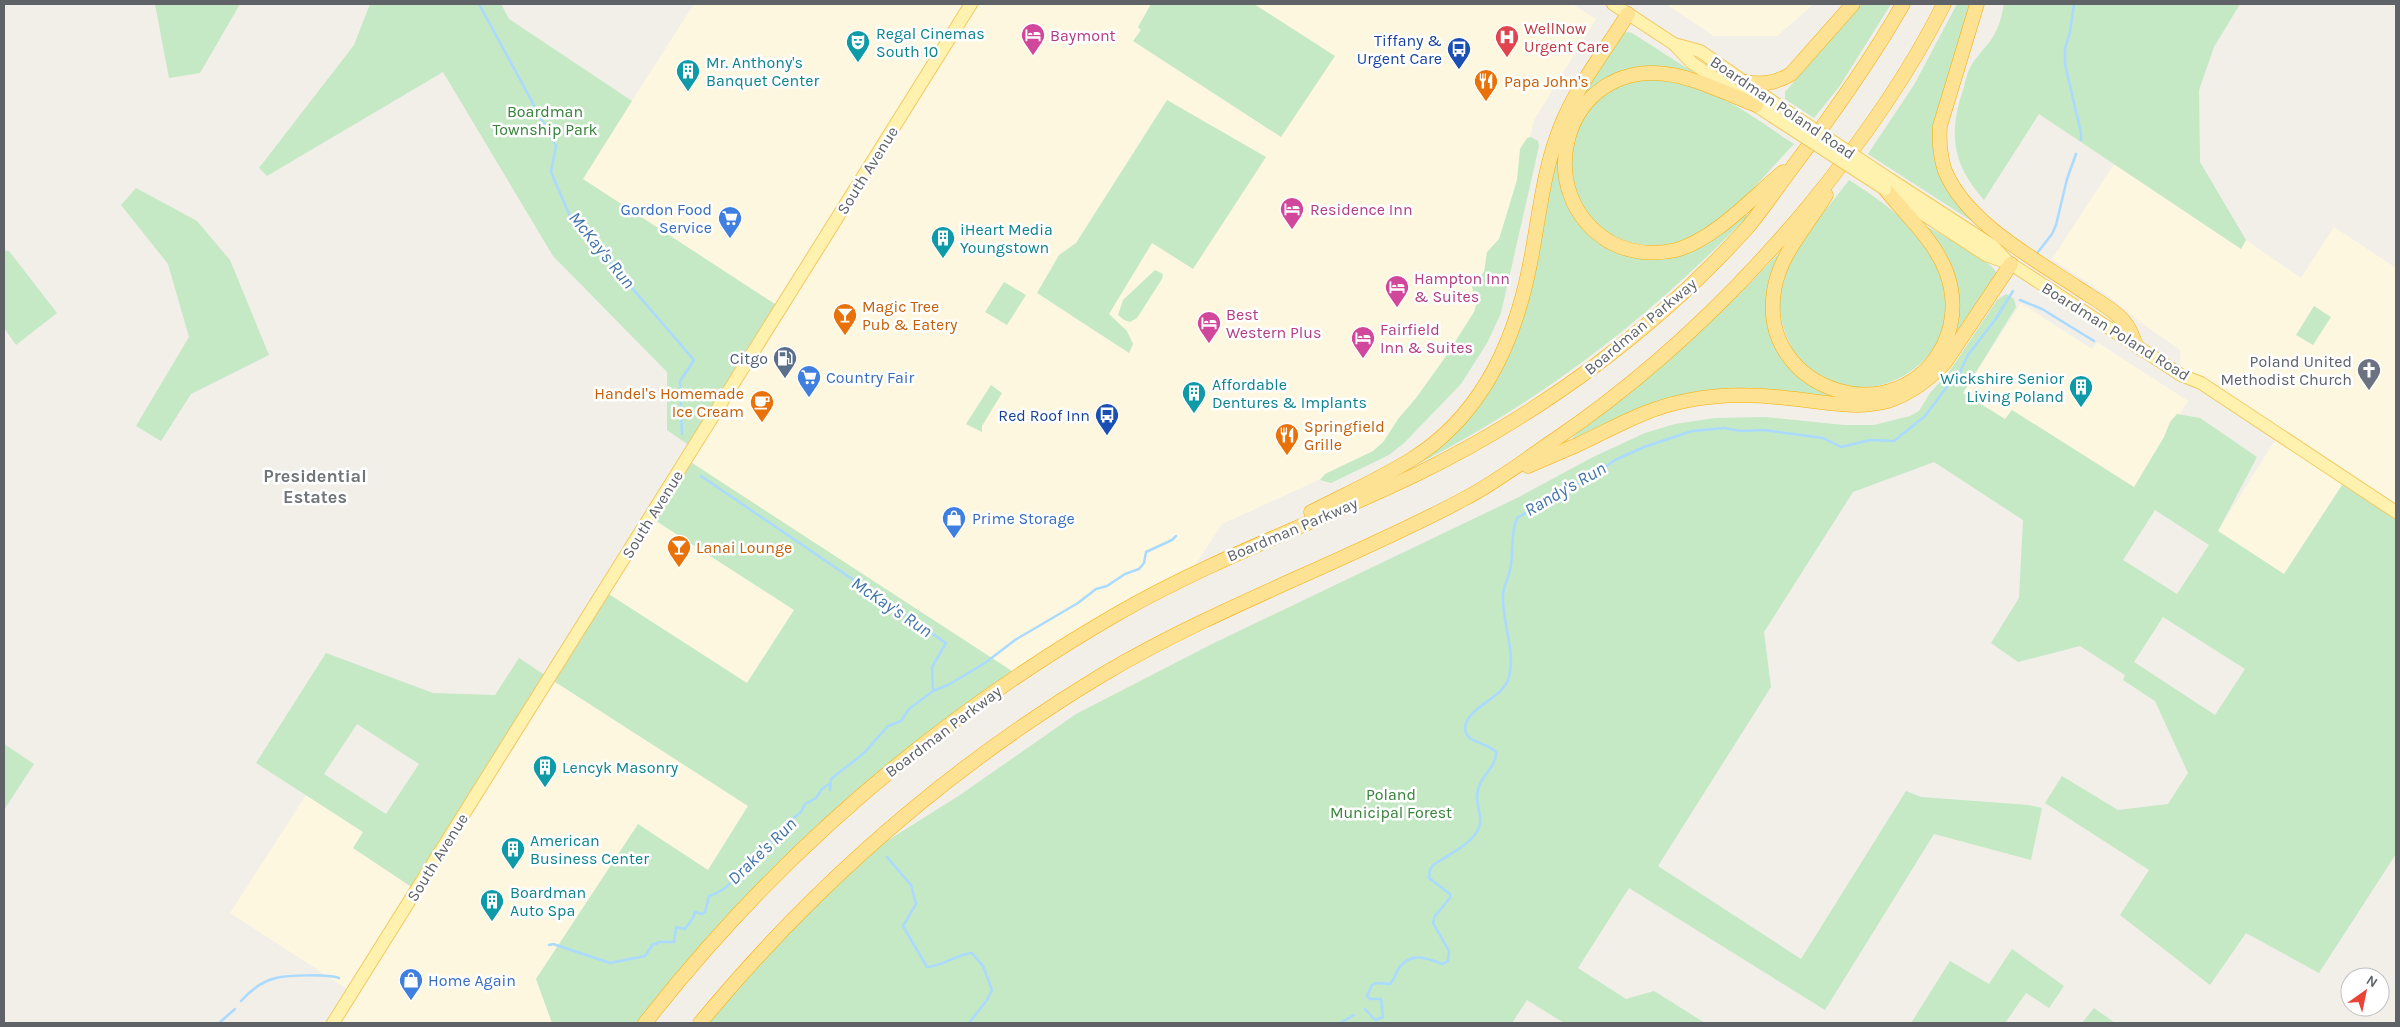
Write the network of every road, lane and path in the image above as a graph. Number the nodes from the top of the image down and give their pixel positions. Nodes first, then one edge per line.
1 (971, 4) edge
2 (1613, 4) edge
3 (1853, 4) edge
4 (1903, 4) edge
5 (1944, 4) edge
6 (1977, 4) edge
7 (1628, 14) junction
8 (1674, 44) junction
9 (1746, 82) junction
10 (1756, 105) junction
11 (1776, 111) junction
12 (1802, 156) junction
13 (1849, 157) junction
14 (1888, 184) junction
15 (2010, 264) junction
16 (2136, 345) junction
17 (1500, 478) junction
18 (2396, 512) edge
19 (1228, 556) junction
20 (333, 1023) edge
21 (646, 1023) edge
22 (700, 1023) edge

1 - 20 main road, South Avenue
2 - 7 main road, Boardman Poland Road
3 - 9 highway
4 - 12 highway, Boardman Parkway
5 - 13 highway
6 - 16 highway
7 - 8 main road, Boardman Poland Road
7 - 19 highway
8 - 9 main road, Boardman Poland Road
8 - 10 main road, Boardman Poland Road
9 - 11 main road, Boardman Poland Road
10 - 11 main road, Boardman Poland Road
10 - 12 highway
11 - 14 main road, Boardman Poland Road, bridge
12 - 19 highway, Boardman Parkway
13 - 14 highway
13 - 17 highway
14 - 15 main road, Boardman Poland Road
15 - 16 main road, Boardman Poland Road
15 - 17 highway
16 - 18 main road, Boardman Poland Road
17 - 22 highway
19 - 21 highway, Boardman Parkway

